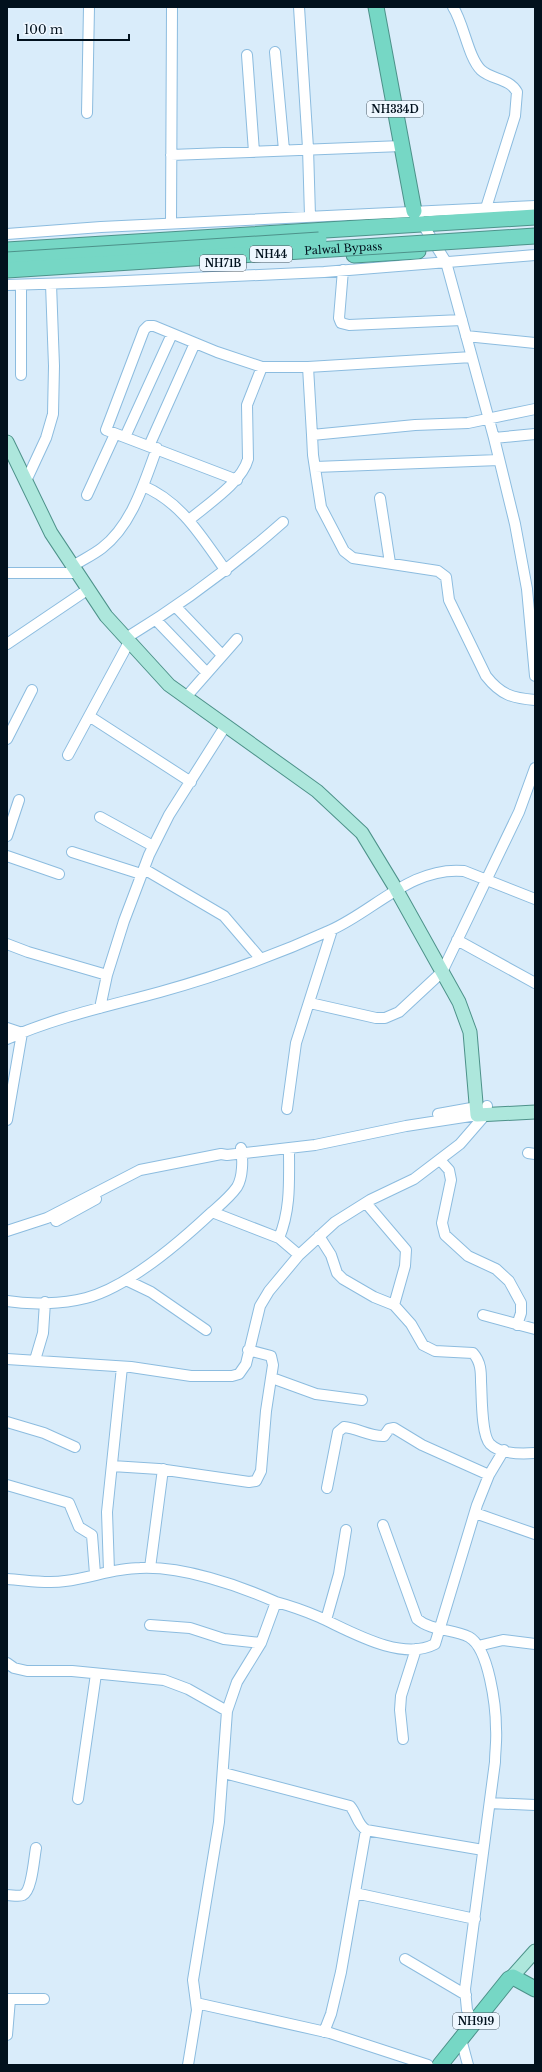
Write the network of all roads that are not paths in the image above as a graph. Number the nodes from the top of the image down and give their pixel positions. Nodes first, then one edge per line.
1 (89, 7) edge
2 (172, 7) edge
3 (299, 7) edge
4 (376, 7) edge
5 (452, 8) edge
6 (275, 52) dead end
7 (247, 55) dead end
8 (86, 113) dead end
9 (402, 146) junction
10 (308, 148) junction
11 (284, 150) junction
12 (254, 152) junction
13 (171, 155) junction
14 (535, 206) edge
15 (486, 208) junction
16 (414, 211) junction
17 (310, 216) junction
18 (535, 217) edge
19 (171, 224) junction
20 (422, 224) junction
21 (535, 227) edge
22 (7, 234) edge
23 (535, 236) edge
24 (535, 243) edge
25 (438, 249) junction
26 (7, 250) edge
27 (535, 255) edge
28 (7, 260) edge
29 (446, 262) junction
30 (7, 270) edge
31 (342, 270) junction
32 (7, 276) edge
33 (51, 284) junction
34 (7, 285) edge
35 (21, 285) junction
36 (462, 320) junction
37 (172, 334) junction
38 (466, 336) junction
39 (535, 342) edge
40 (195, 343) junction
41 (472, 357) junction
42 (262, 367) junction
43 (308, 368) junction
44 (22, 375) dead end
45 (535, 408) edge
46 (489, 420) junction
47 (115, 434) junction
48 (535, 434) edge
49 (312, 435) junction
50 (125, 437) junction
51 (494, 438) junction
52 (7, 442) edge
53 (153, 447) junction
54 (499, 460) junction
55 (315, 468) junction
56 (237, 480) junction
57 (26, 481) junction
58 (143, 486) junction
59 (87, 495) dead end
60 (380, 498) dead end
61 (189, 520) junction
62 (283, 522) dead end
63 (390, 563) junction
64 (75, 570) junction
65 (226, 571) junction
66 (7, 573) edge
67 (87, 590) junction
68 (176, 607) junction
69 (156, 620) junction
70 (237, 639) dead end
71 (128, 640) junction
72 (7, 644) edge
73 (222, 655) junction
74 (207, 672) junction
75 (535, 676) edge
76 (32, 690) dead end
77 (186, 697) junction
78 (535, 700) edge
79 (89, 716) junction
80 (226, 726) junction
81 (7, 739) edge
82 (68, 755) dead end
83 (535, 768) edge
84 (191, 782) junction
85 (19, 800) dead end
86 (100, 817) dead end
87 (7, 836) edge
88 (153, 846) junction
89 (72, 852) dead end
90 (7, 856) edge
91 (142, 872) junction
92 (59, 874) dead end
93 (486, 879) junction
94 (396, 889) junction
95 (535, 899) edge
96 (332, 930) junction
97 (457, 940) junction
98 (7, 944) edge
99 (260, 958) junction
100 (442, 972) junction
101 (107, 975) junction
102 (535, 983) edge
103 (310, 1003) junction
104 (100, 1008) junction
105 (7, 1028) edge
106 (22, 1033) junction
107 (7, 1039) edge
108 (535, 1104) edge
109 (287, 1109) dead end
110 (482, 1110) junction
111 (535, 1112) edge
112 (7, 1120) edge
113 (289, 1149) junction
114 (241, 1151) junction
115 (440, 1160) junction
116 (150, 1168) junction
117 (366, 1203) junction
118 (212, 1212) junction
119 (7, 1231) edge
120 (319, 1236) junction
121 (7, 1237) edge
122 (279, 1238) junction
123 (299, 1255) junction
124 (126, 1280) junction
125 (7, 1301) edge
126 (45, 1302) junction
127 (394, 1305) junction
128 (483, 1315) dead end
129 (517, 1325) junction
130 (535, 1329) edge
131 (206, 1330) dead end
132 (248, 1350) junction
133 (7, 1359) edge
134 (35, 1360) junction
135 (122, 1367) junction
136 (272, 1378) junction
137 (362, 1400) dead end
138 (7, 1422) edge
139 (75, 1447) dead end
140 (504, 1450) junction
141 (535, 1453) edge
142 (112, 1466) junction
143 (163, 1469) junction
144 (489, 1475) junction
145 (7, 1485) edge
146 (328, 1488) dead end
147 (475, 1512) junction
148 (383, 1525) dead end
149 (346, 1530) dead end
150 (535, 1534) edge
151 (150, 1568) junction
152 (109, 1571) junction
153 (95, 1574) junction
154 (7, 1579) edge
155 (276, 1602) junction
156 (326, 1620) junction
157 (150, 1624) dead end
158 (440, 1629) junction
159 (261, 1643) junction
160 (535, 1644) edge
161 (478, 1646) junction
162 (416, 1649) junction
163 (7, 1663) edge
164 (96, 1674) junction
165 (228, 1711) junction
166 (403, 1739) dead end
167 (224, 1773) junction
168 (78, 1799) dead end
169 (490, 1803) junction
170 (535, 1804) edge
171 (366, 1830) junction
172 (36, 1848) dead end
173 (484, 1850) junction
174 (355, 1893) junction
175 (7, 1895) edge
176 (475, 1919) junction
177 (535, 1951) edge
178 (405, 1959) dead end
179 (511, 1978) junction
180 (535, 1988) edge
181 (466, 1995) junction
182 (9, 1999) edge
183 (44, 1999) dead end
184 (196, 2003) junction
185 (474, 2024) junction
186 (324, 2032) junction
187 (7, 2035) edge
188 (461, 2039) junction
189 (188, 2065) edge
190 (428, 2065) edge
191 (440, 2065) edge
192 (468, 2065) edge

1 - 8 street
2 - 13 street
3 - 10 street
4 - 9 highway, NH334D
5 - 15 street
6 - 11 street
7 - 12 street
9 - 10 street
9 - 16 highway, NH334D
10 - 11 street
10 - 17 street
11 - 12 street
12 - 13 street
13 - 19 street
14 - 15 street
15 - 16 street
16 - 17 street
16 - 20 street, NH334D
17 - 19 street
18 - 20 highway
19 - 22 street
20 - 25 street, NH334D
20 - 26 highway
21 - 28 highway, Palwal Bypass / NH44, bridge
23 - 30 highway, Palwal Bypass / NH44, bridge
24 - 25 highway, NH71B
25 - 29 street, NH334D
25 - 32 highway, NH71B
27 - 29 street
29 - 31 street
29 - 36 street
31 - 33 street
31 - 36 street
33 - 35 street
33 - 57 street
34 - 35 street
35 - 44 street
36 - 38 street
37 - 40 street
37 - 47 street
37 - 50 street
38 - 39 street
38 - 41 street
40 - 42 street
40 - 53 street
41 - 43 street
41 - 46 street
42 - 43 street
42 - 56 street
43 - 49 street
45 - 46 street
46 - 49 street
46 - 51 street
47 - 50 street
47 - 59 street
48 - 51 street
49 - 55 street
50 - 53 street
51 - 54 street
52 - 57 main road
53 - 56 street
53 - 58 street
54 - 55 street
54 - 75 street
55 - 63 street
56 - 61 street
57 - 64 main road
58 - 61 street
58 - 64 street
60 - 63 street
61 - 65 street
62 - 65 street
63 - 78 street
64 - 66 street
64 - 67 main road
65 - 68 street
67 - 71 main road
67 - 72 street
68 - 69 street
68 - 73 street
69 - 71 street
69 - 74 street
70 - 73 street
71 - 77 main road
71 - 79 street
73 - 74 street
74 - 77 street
76 - 81 street
77 - 80 main road
79 - 82 street
79 - 84 street
80 - 84 street
80 - 94 main road
83 - 93 street
84 - 88 street
85 - 87 street
86 - 88 street
88 - 91 street
89 - 91 street
90 - 92 street
91 - 99 street
91 - 101 street
93 - 94 street
93 - 95 street
93 - 97 street
94 - 96 street
94 - 100 main road
96 - 99 street
96 - 103 street
97 - 100 street
97 - 102 street
98 - 101 street
99 - 104 street
100 - 103 street
100 - 110 main road
101 - 104 street
103 - 109 street
104 - 106 street
105 - 106 street
106 - 107 street
106 - 112 street
108 - 110 main road
110 - 111 main road
110 - 113 street
110 - 114 street
110 - 115 street
113 - 114 street
113 - 122 street
114 - 116 street
114 - 118 street
115 - 117 street
115 - 129 street
116 - 119 street
116 - 121 street
117 - 120 street
117 - 127 street
118 - 122 street
118 - 124 street
120 - 123 street
120 - 127 street
122 - 123 street
123 - 132 street
124 - 126 street
124 - 131 street
125 - 126 street
126 - 134 street
127 - 140 street
128 - 129 street
129 - 130 street
132 - 135 street
132 - 136 street
133 - 134 street
134 - 135 street
135 - 142 street
136 - 137 street
136 - 143 street
138 - 139 street
140 - 141 street
140 - 144 street
142 - 143 street
142 - 152 street
143 - 151 street
144 - 146 street
144 - 147 street
145 - 153 street
147 - 150 street
147 - 158 street
148 - 158 street
149 - 156 street
151 - 152 street
151 - 155 street
152 - 153 street
153 - 154 street
155 - 156 street
155 - 159 street
156 - 162 street
157 - 159 street
158 - 161 street
158 - 162 street
159 - 165 street
160 - 161 street
161 - 169 street
162 - 166 street
163 - 164 street
164 - 165 street
164 - 168 street
165 - 167 street
167 - 171 street
167 - 184 street
169 - 170 street
169 - 173 street
171 - 173 street
171 - 174 street
172 - 175 street
173 - 176 street
174 - 176 street
174 - 186 street
176 - 181 street
177 - 179 main road
178 - 181 street
179 - 180 highway
179 - 185 highway, NH919
181 - 185 street
182 - 183 street
182 - 187 street
184 - 186 street
184 - 189 street
185 - 188 highway, NH919
186 - 190 street
188 - 191 highway, NH919
188 - 192 street

